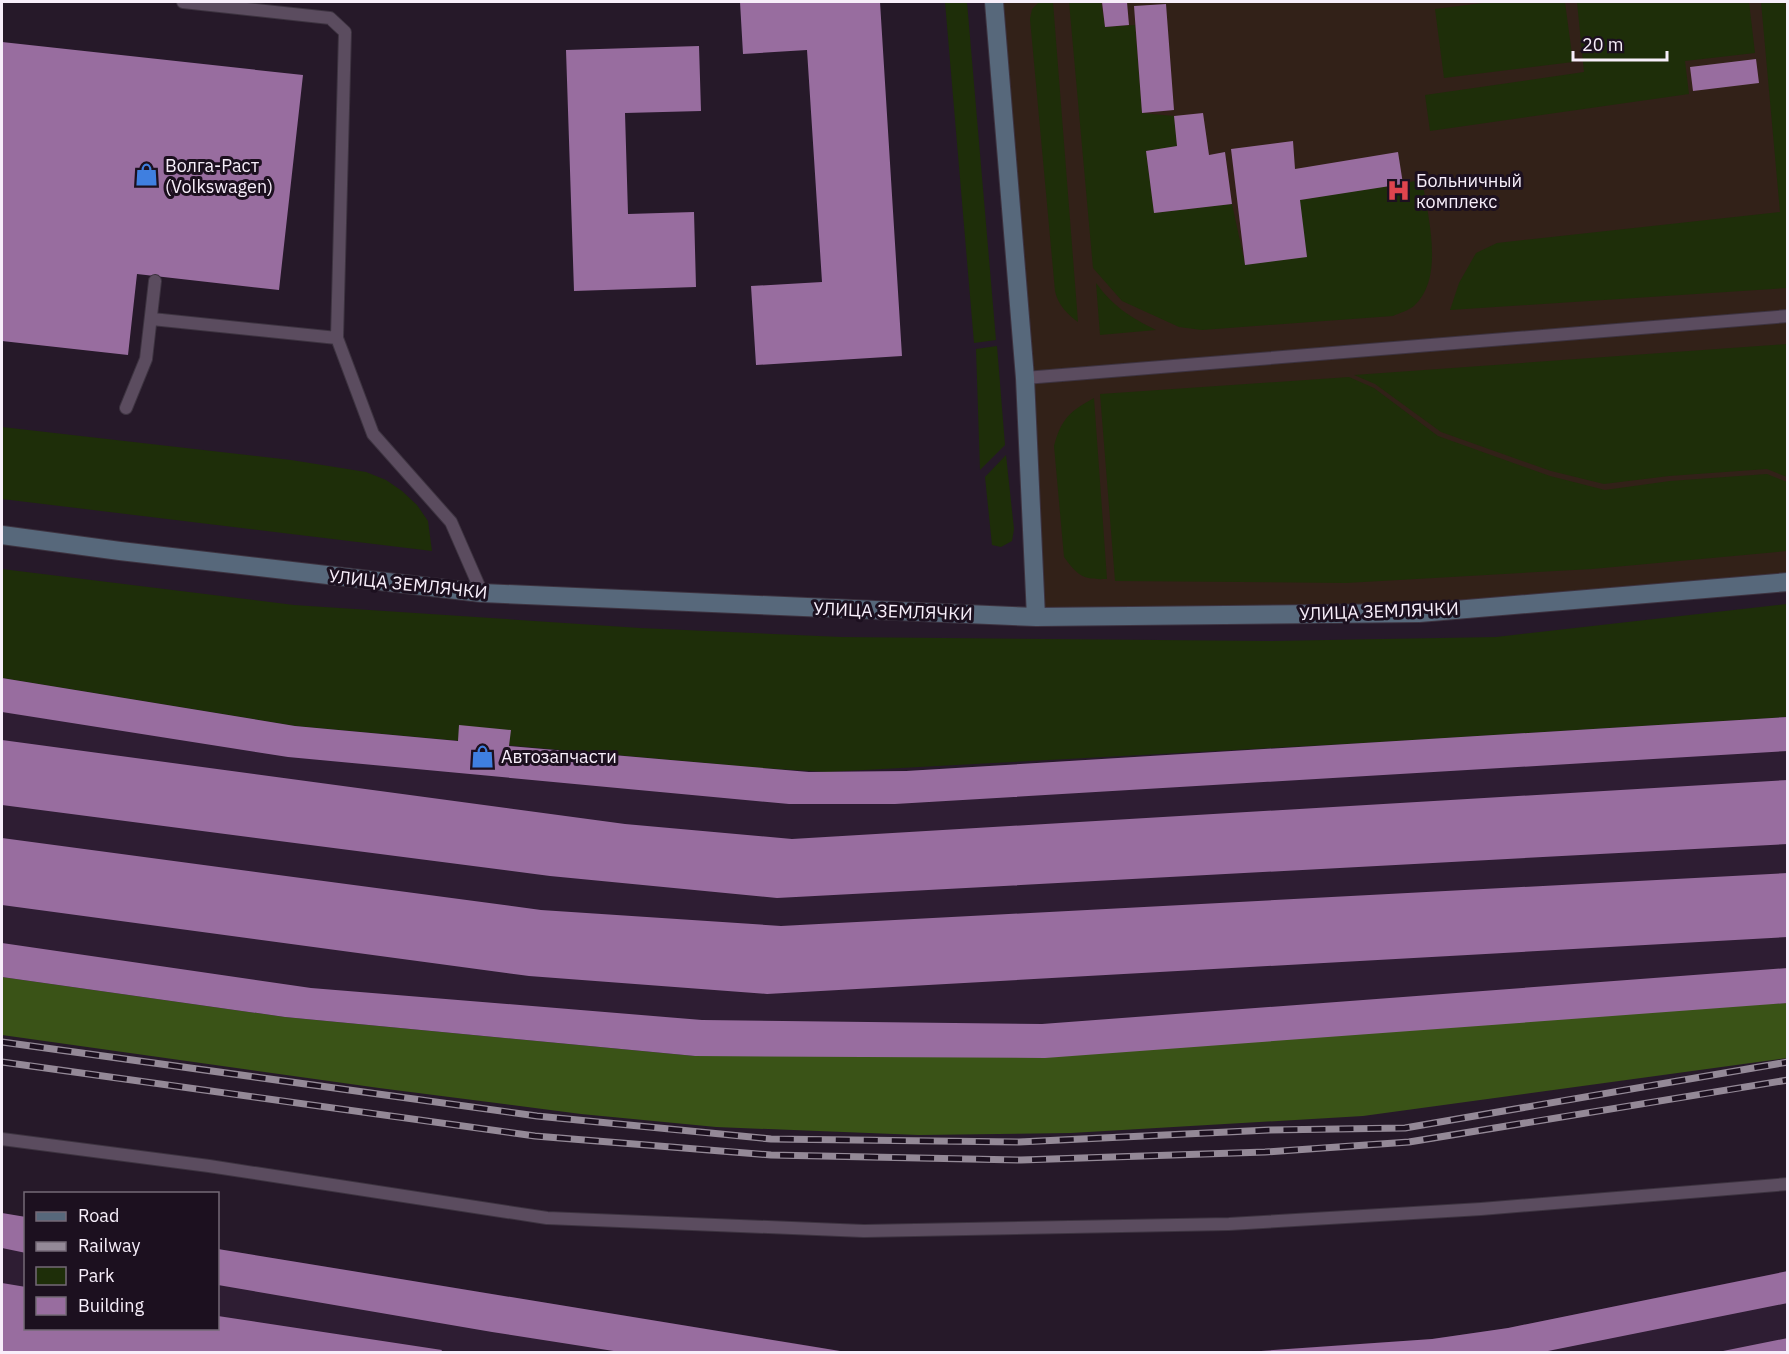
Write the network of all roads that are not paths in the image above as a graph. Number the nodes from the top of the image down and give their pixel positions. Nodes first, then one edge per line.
1 (183, 2) edge
2 (994, 2) edge
3 (155, 281) dead end
4 (1788, 316) edge
5 (152, 319) junction
6 (337, 338) junction
7 (1025, 378) junction
8 (126, 408) dead end
9 (2, 535) edge
10 (1788, 582) edge
11 (482, 593) junction
12 (1036, 617) junction
13 (2, 1139) edge
14 (1788, 1184) edge

1 - 6 lane
2 - 7 main road
3 - 5 lane
4 - 7 lane
5 - 6 lane
5 - 8 lane
6 - 11 lane
7 - 12 main road
9 - 11 main road, УЛИЦА ЗЕМЛЯЧКИ
10 - 12 main road, УЛИЦА ЗЕМЛЯЧКИ
11 - 12 main road, УЛИЦА ЗЕМЛЯЧКИ
13 - 14 lane

